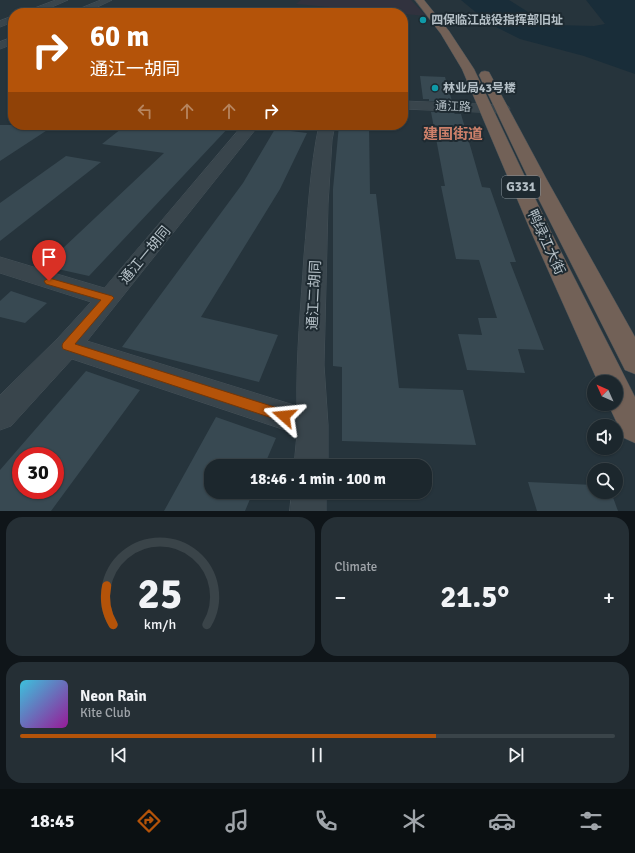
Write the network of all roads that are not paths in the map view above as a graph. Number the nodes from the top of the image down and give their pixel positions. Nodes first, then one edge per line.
1 (64, 0) edge
2 (108, 0) edge
3 (419, 0) edge
4 (429, 0) edge
5 (43, 8) edge
6 (89, 8) edge
7 (473, 55) dead end
8 (479, 65) dead end
9 (408, 105) edge
10 (494, 108) junction
11 (247, 130) edge
12 (326, 130) edge
13 (0, 264) edge
14 (109, 298) junction
15 (67, 346) junction
16 (635, 362) edge
17 (609, 375) edge
18 (623, 404) edge
19 (0, 416) edge
20 (312, 425) junction
21 (635, 428) edge
22 (311, 459) edge
23 (309, 499) edge
24 (308, 511) edge

1 - 5 street
2 - 6 street
3 - 10 highway, 鸭绿江大街 / G331
4 - 7 highway
8 - 10 highway, 鸭绿江大街 / G331
9 - 10 street, 通江路
10 - 16 highway, 鸭绿江大街 / G331
10 - 17 highway, 鸭绿江大街 / G331
11 - 14 street, 通江一胡同
12 - 20 street, 通江二胡同
13 - 14 street
14 - 15 street, 通江一胡同
15 - 19 street, 通江一胡同
15 - 20 street
18 - 21 highway
20 - 22 street, 通江二胡同
23 - 24 street

